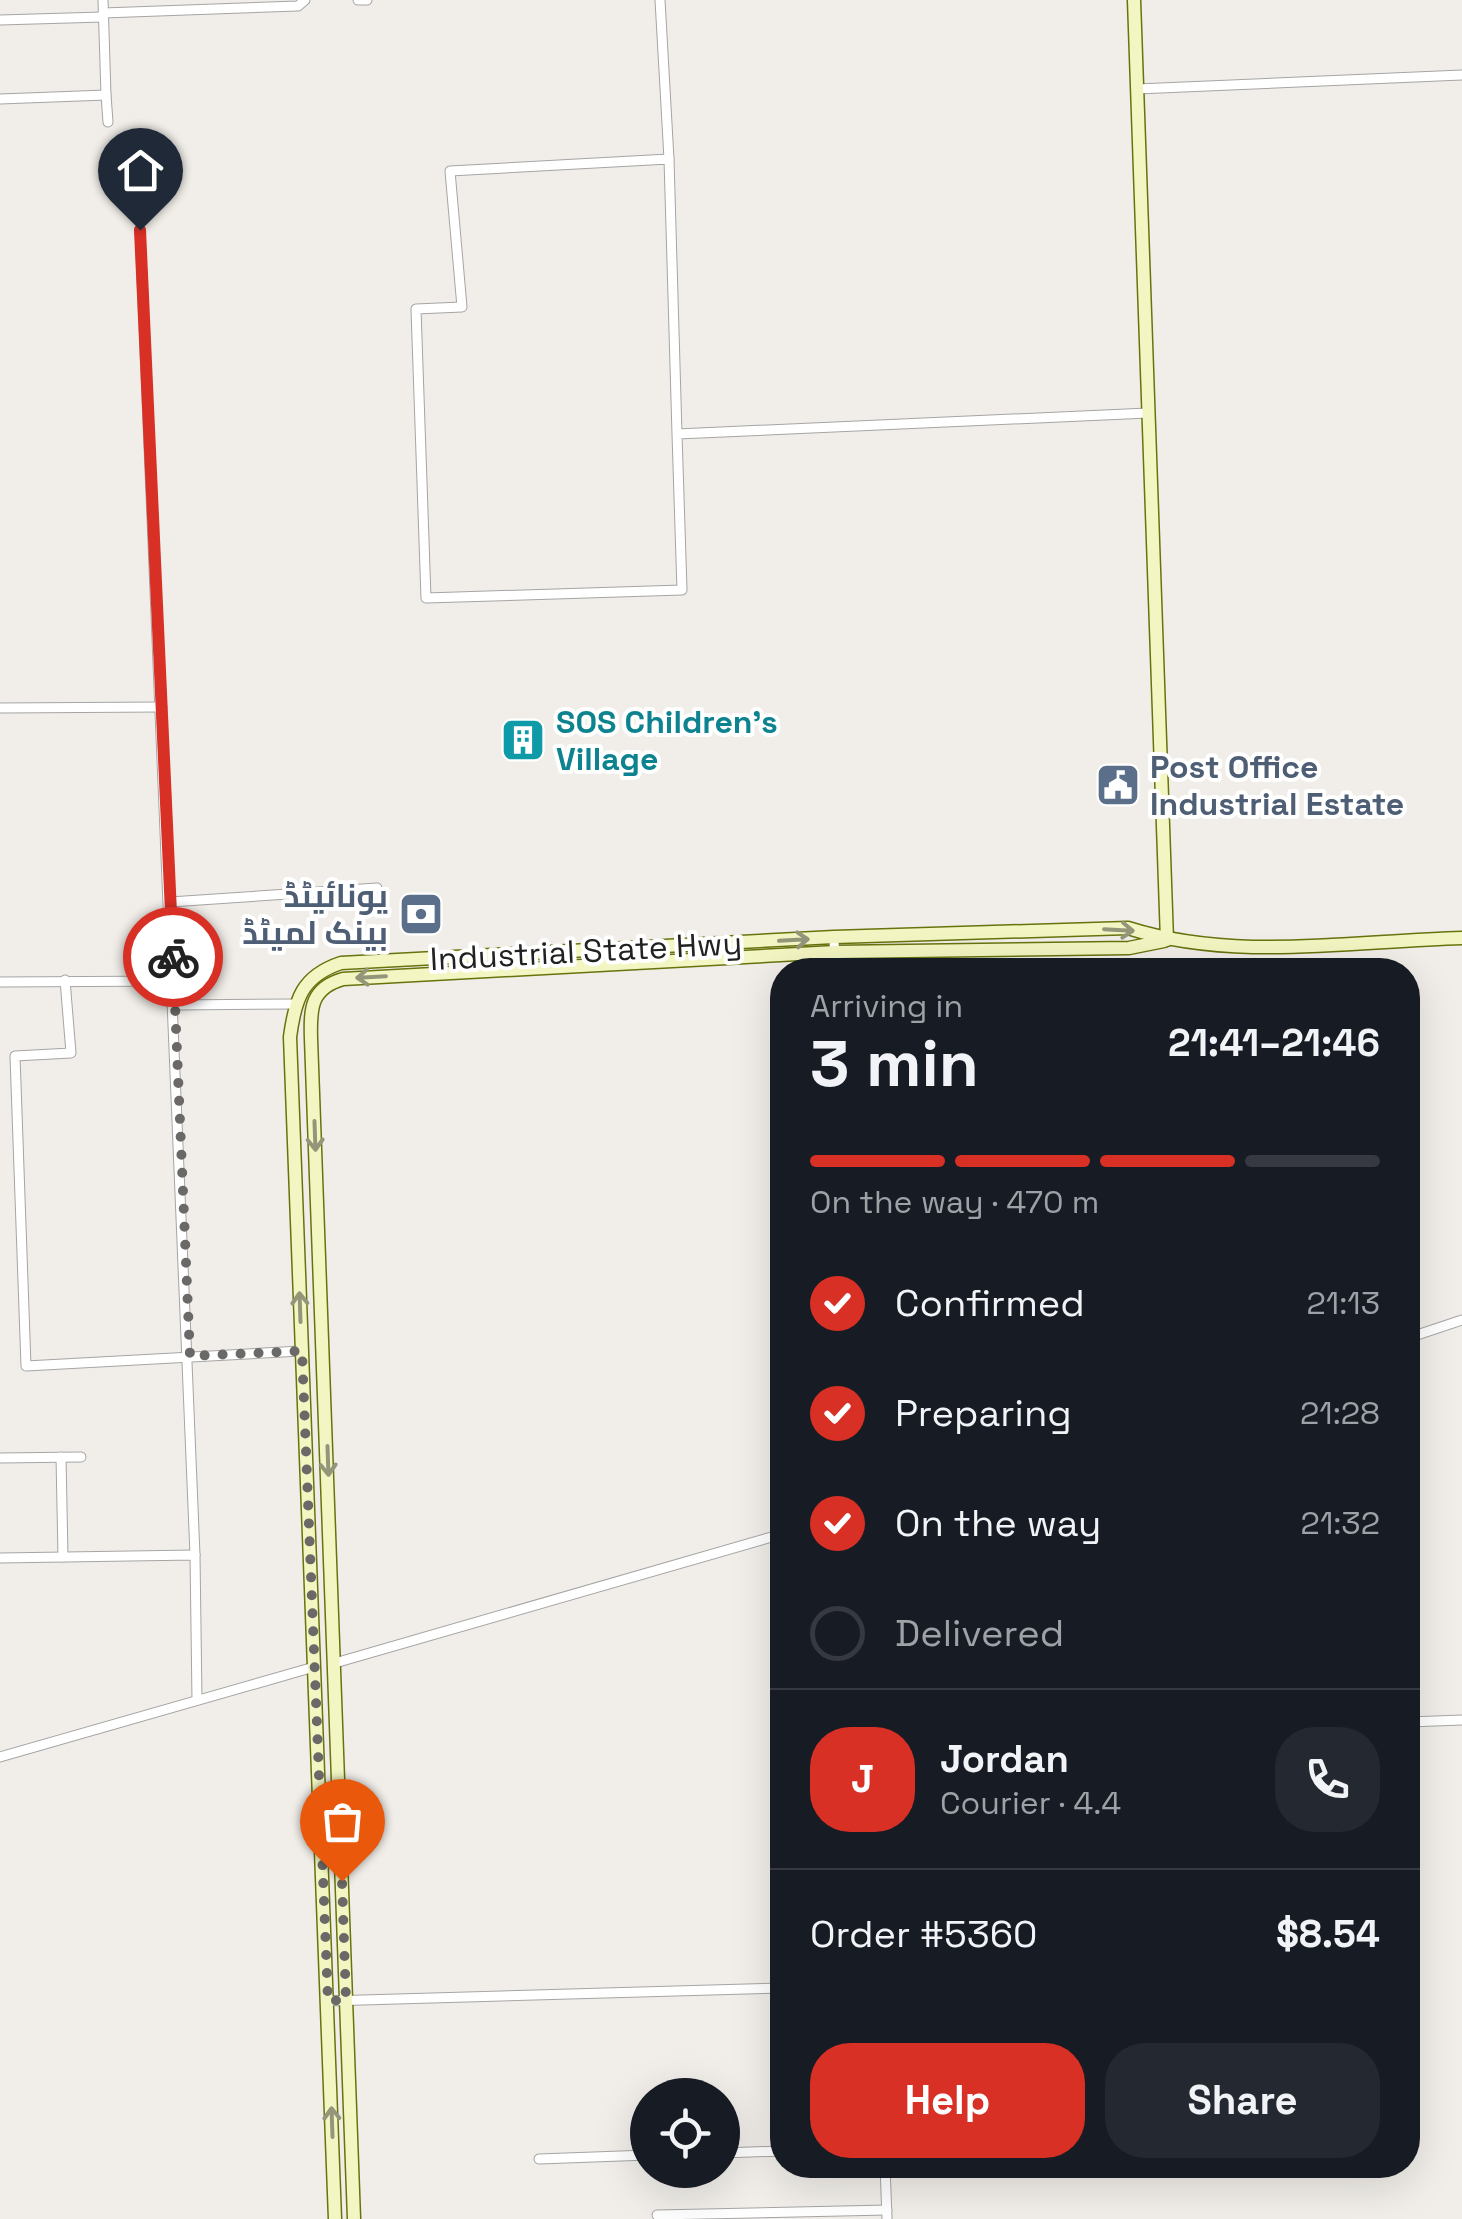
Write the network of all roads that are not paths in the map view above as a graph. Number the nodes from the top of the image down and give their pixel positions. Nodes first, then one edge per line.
1 (103, 0) edge
2 (304, 0) edge
3 (358, 0) edge
4 (367, 0) edge
5 (660, 0) edge
6 (1134, 0) edge
7 (103, 15) junction
8 (0, 20) edge
9 (1462, 75) edge
10 (1137, 90) junction
11 (106, 95) junction
12 (0, 98) edge
13 (108, 122) dead end
14 (669, 159) junction
15 (140, 230) dead end
16 (1148, 413) junction
17 (677, 434) junction
18 (162, 707) junction
19 (0, 708) edge
20 (377, 888) dead end
21 (170, 902) junction
22 (834, 937) junction
23 (1462, 938) edge
24 (1167, 940) junction
25 (835, 952) junction
26 (835, 958) edge
27 (65, 980) junction
28 (174, 980) junction
29 (0, 982) edge
30 (295, 1004) junction
31 (175, 1005) junction
32 (1462, 1320) edge
33 (1420, 1334) edge
34 (302, 1351) junction
35 (190, 1356) junction
36 (61, 1457) junction
37 (81, 1457) dead end
38 (0, 1458) edge
39 (770, 1537) edge
40 (195, 1555) junction
41 (63, 1557) junction
42 (0, 1558) edge
43 (332, 1571) junction
44 (310, 1572) junction
45 (335, 1663) junction
46 (314, 1667) junction
47 (197, 1700) junction
48 (1462, 1720) edge
49 (1420, 1722) edge
50 (0, 1756) edge
51 (338, 1762) junction
52 (318, 1763) junction
53 (770, 1988) edge
54 (346, 2000) junction
55 (328, 2001) junction
56 (770, 2151) edge
57 (740, 2152) edge
58 (630, 2156) edge
59 (538, 2159) dead end
60 (885, 2178) edge
61 (887, 2214) edge
62 (657, 2215) dead end
63 (715, 2216) edge
64 (336, 2219) edge
65 (354, 2219) edge

1 - 7 street
2 - 7 street
3 - 4 street
5 - 14 street
6 - 10 main road
7 - 8 street
7 - 11 street
9 - 10 street
10 - 16 main road
11 - 12 street
11 - 13 street
14 - 17 street
14 - 17 street
15 - 18 street
16 - 17 street
16 - 24 main road
18 - 19 street
18 - 21 street
20 - 21 street
21 - 28 street
22 -> 24 main road, Industrial State Hwy
22 - 25 street
30 -> 22 main road, Industrial State Hwy
23 - 24 main road
24 - 25 main road, Industrial State Hwy
25 - 26 street
25 -> 43 main road, Industrial State Hwy
27 - 28 street
27 - 29 street
27 - 35 street
28 - 31 street
30 - 31 street
34 -> 30 main road
31 - 35 street
32 - 33 street
34 - 35 street
34 - 44 main road
35 - 40 street
36 - 37 street
36 - 38 street
36 - 41 street
39 - 45 street
40 - 41 street
40 - 47 street
41 - 42 street
43 - 44 main road
43 - 45 main road, Industrial State Hwy
44 - 46 main road
45 - 51 main road, Industrial State Hwy
46 - 47 street
46 - 52 main road
47 - 50 street
48 - 49 street
51 - 52 main road
51 - 54 main road, Industrial State Hwy
52 - 55 main road
53 - 54 street
54 - 55 street
54 - 65 main road, Industrial State Hwy
64 -> 55 main road
56 - 57 street
58 - 59 street
60 - 61 street
61 - 63 street
62 - 63 street

